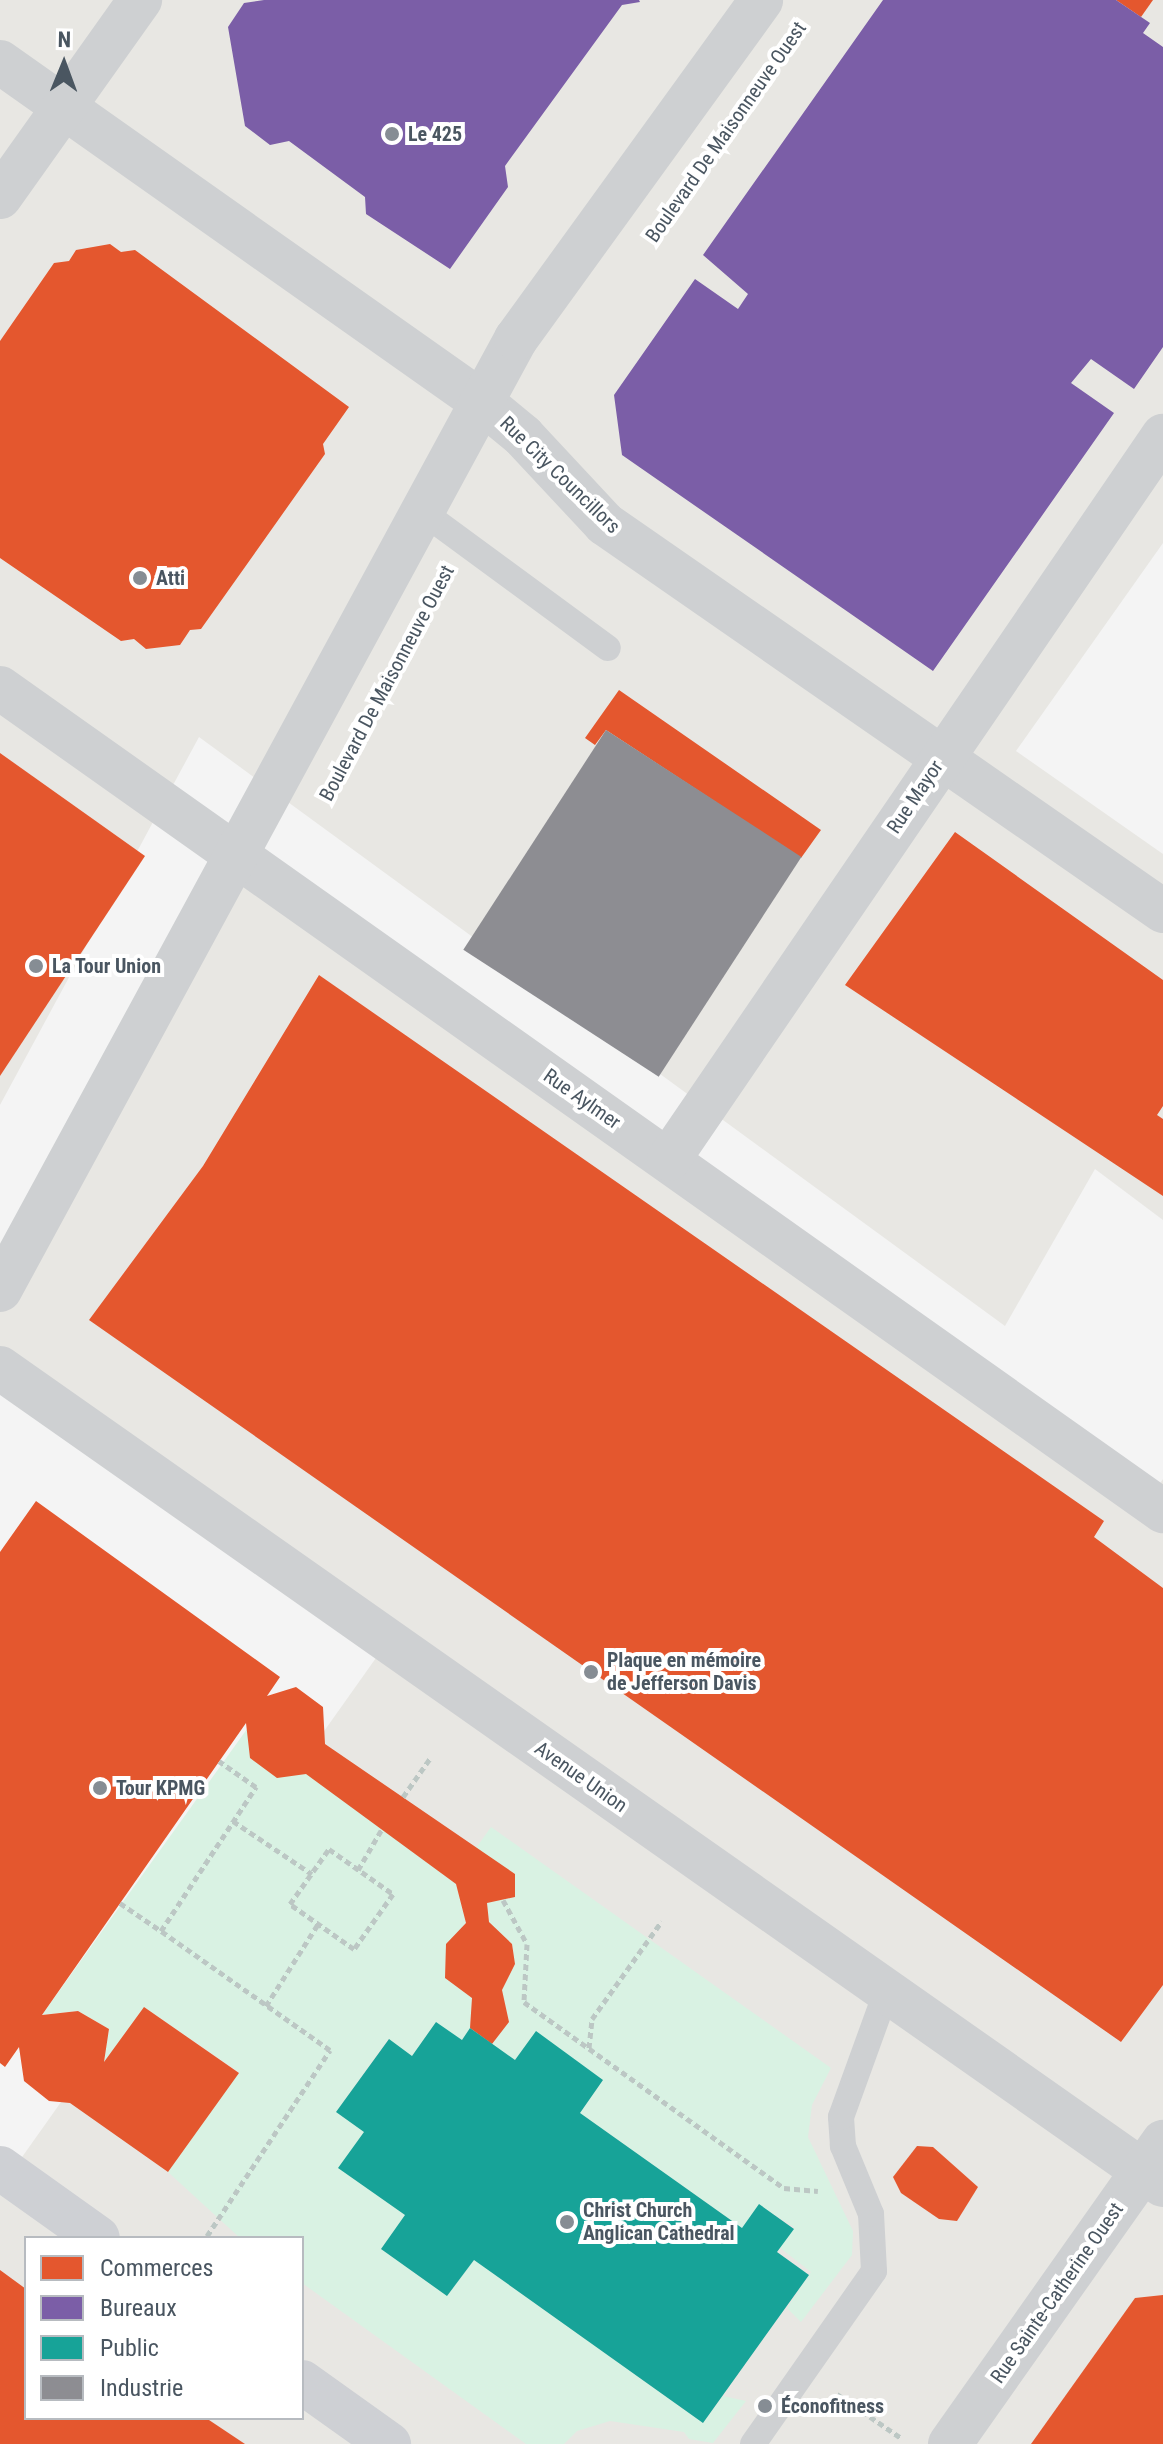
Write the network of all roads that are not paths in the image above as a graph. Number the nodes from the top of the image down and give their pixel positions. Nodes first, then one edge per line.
1 (140, 0) edge
2 (761, 0) edge
3 (0, 62) edge
4 (66, 107) junction
5 (0, 197) edge
6 (483, 403) junction
7 (1163, 436) edge
8 (420, 510) junction
9 (608, 648) dead end
10 (0, 688) edge
11 (944, 754) junction
12 (238, 854) junction
13 (1163, 911) edge
14 (669, 1159) junction
15 (0, 1290) edge
16 (0, 1368) edge
17 (1163, 1511) edge
18 (886, 1993) junction
19 (1156, 2166) edge
20 (0, 2168) edge
21 (95, 2236) edge
22 (304, 2383) edge
23 (389, 2444) edge
24 (753, 2444) edge
25 (950, 2444) edge

1 - 4 street
2 - 6 street
3 - 4 street, Rue City Councillors
4 - 5 street
4 - 6 street, Rue City Councillors
6 - 8 street
6 - 11 street, Rue City Councillors
7 - 11 street, Rue Mayor
8 - 9 lane
8 - 12 street
10 - 12 street, Rue Aylmer
11 - 13 street, Rue City Councillors
11 - 14 street, Rue Mayor
12 - 14 street, Rue Aylmer
12 - 15 street
14 - 17 street, Rue Aylmer
16 - 18 street, Avenue Union
18 - 19 street, Avenue Union
18 - 24 lane
19 - 25 street, Rue Sainte-Catherine Ouest
20 - 21 main road
22 - 23 main road

